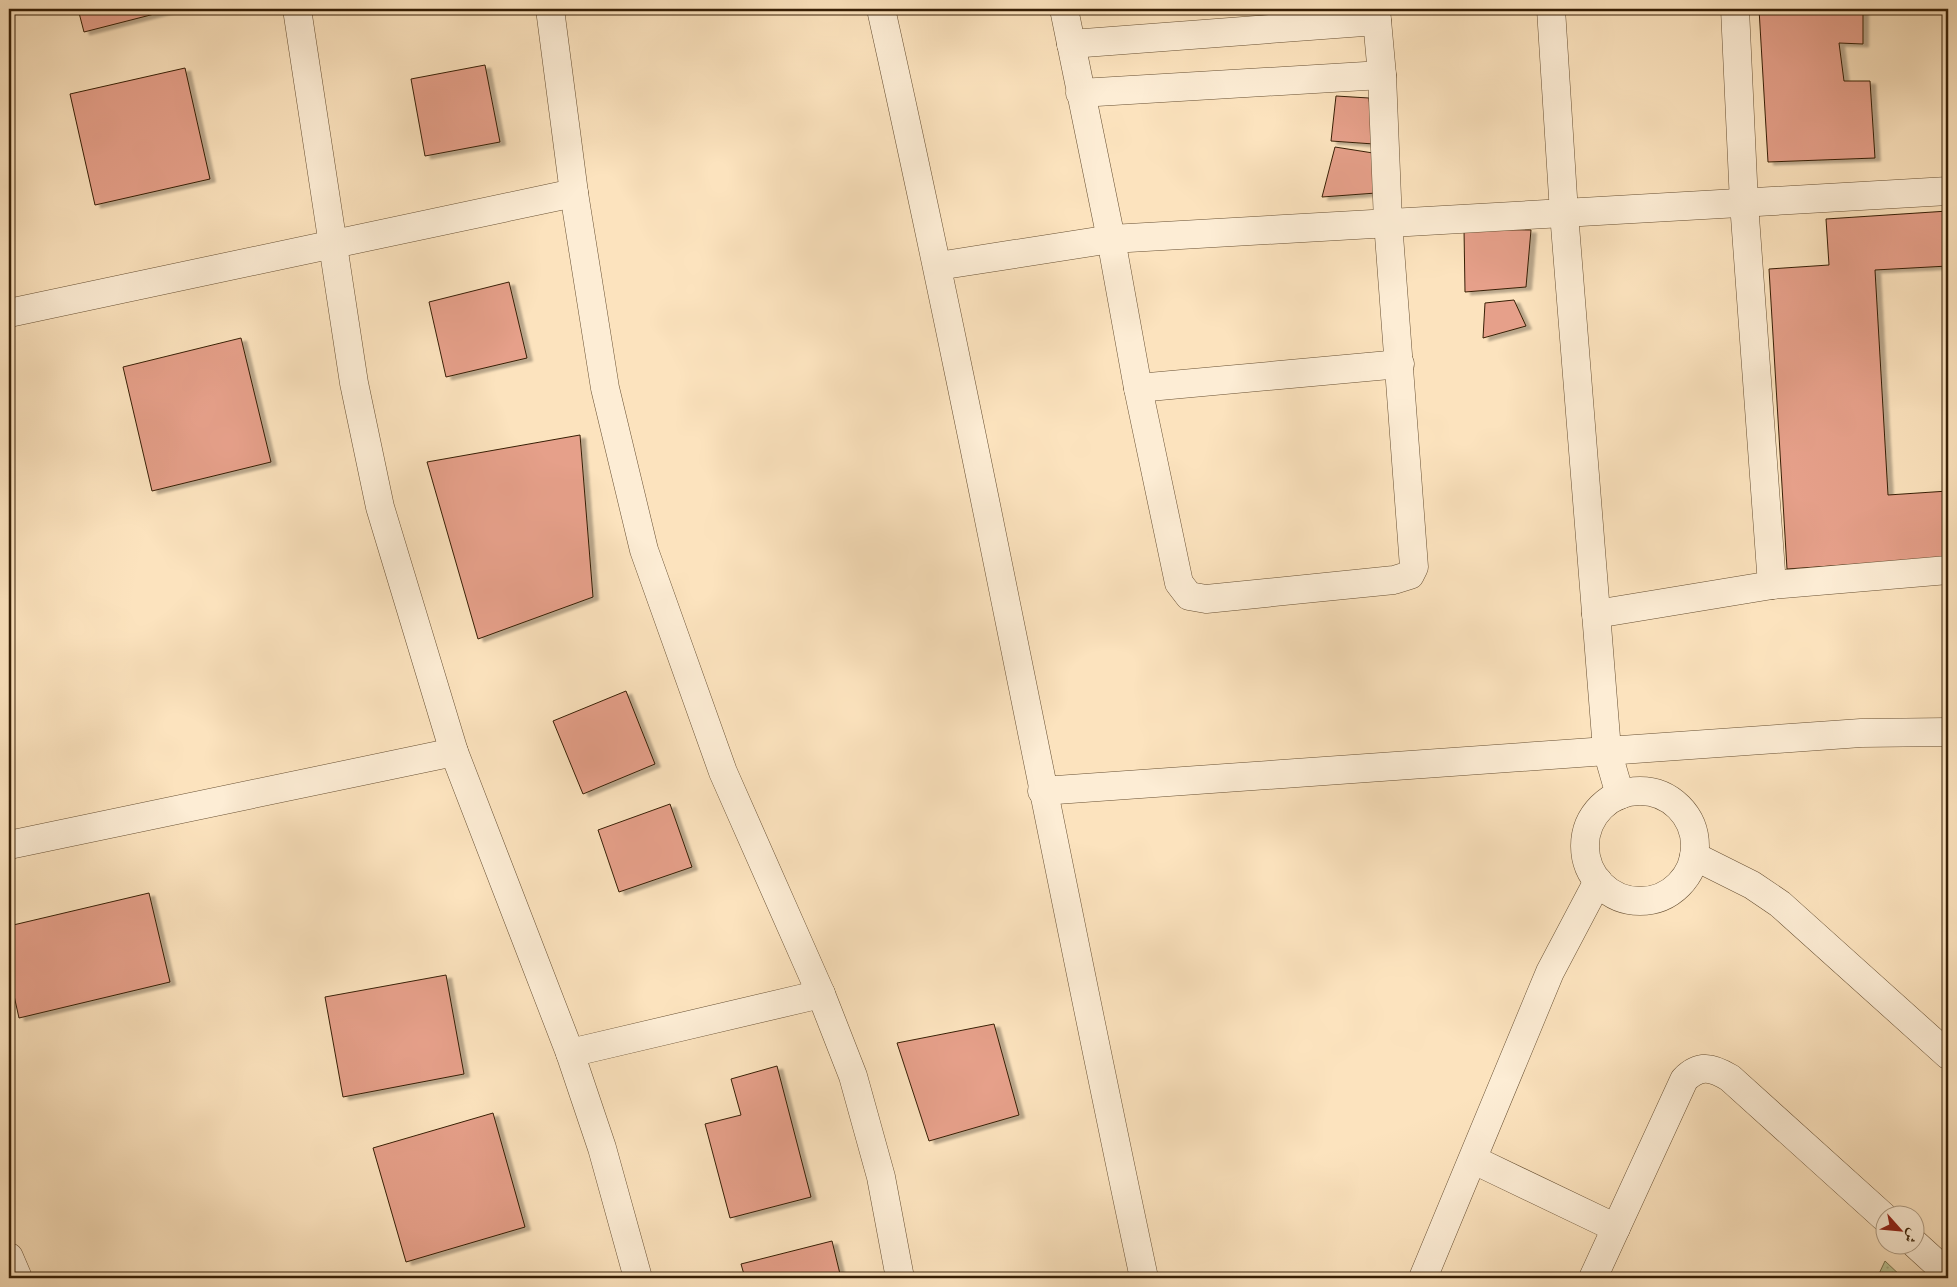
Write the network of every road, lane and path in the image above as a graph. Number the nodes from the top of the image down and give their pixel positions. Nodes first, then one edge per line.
1 (297, 9) edge
2 (550, 9) edge
3 (881, 9) edge
4 (1064, 9) edge
5 (1551, 9) edge
6 (1735, 9) edge
7 (1377, 15) edge
8 (1071, 44) junction
9 (1382, 75) junction
10 (1080, 93) junction
11 (1948, 190) edge
12 (574, 193) junction
13 (1744, 203) junction
14 (1564, 213) junction
15 (1388, 222) junction
16 (1111, 239) junction
17 (333, 246) junction
18 (938, 266) junction
19 (9, 313) edge
20 (1400, 364) junction
21 (1138, 388) junction
22 (1948, 570) edge
23 (1772, 585) junction
24 (1596, 614) junction
25 (1948, 732) edge
26 (1606, 750) junction
27 (454, 752) junction
28 (1042, 791) junction
29 (1620, 795) junction
30 (9, 844) edge
31 (1694, 856) junction
32 (1598, 881) junction
33 (821, 994) junction
34 (570, 1052) junction
35 (1948, 1055) edge
36 (1474, 1160) junction
37 (1874, 1207) edge
38 (1616, 1228) junction
39 (1924, 1253) edge
40 (9, 1257) edge
41 (1948, 1274) edge
42 (18, 1278) edge
43 (638, 1278) edge
44 (900, 1278) edge
45 (1144, 1278) edge
46 (1423, 1278) edge
47 (1593, 1278) edge

1 - 17 street
2 - 12 street
3 - 18 street
4 - 8 street
5 - 14 street
6 - 13 street
7 - 8 street
7 - 9 street
8 - 10 street
9 - 10 street
9 - 15 street
10 - 16 street
11 - 13 street
12 - 17 street
12 - 33 street
13 - 14 street
13 - 23 street
14 - 15 street
14 - 24 street
15 - 16 street
15 - 20 street
16 - 18 street
16 - 21 street
17 - 19 street
17 - 27 street
18 - 28 street
20 - 21 street
20 - 21 street
22 - 23 street
23 - 24 street
24 - 26 street
25 - 26 street
26 - 28 street
26 - 29 street
27 - 30 street
27 - 34 street
28 - 45 street
29 - 31 street
29 - 32 street
31 - 32 street
31 - 35 street
32 - 36 street
33 - 34 street
33 - 44 street
34 - 43 street
36 - 38 street
36 - 46 street
37 - 38 street
38 - 47 street
39 - 41 street
40 - 42 street

